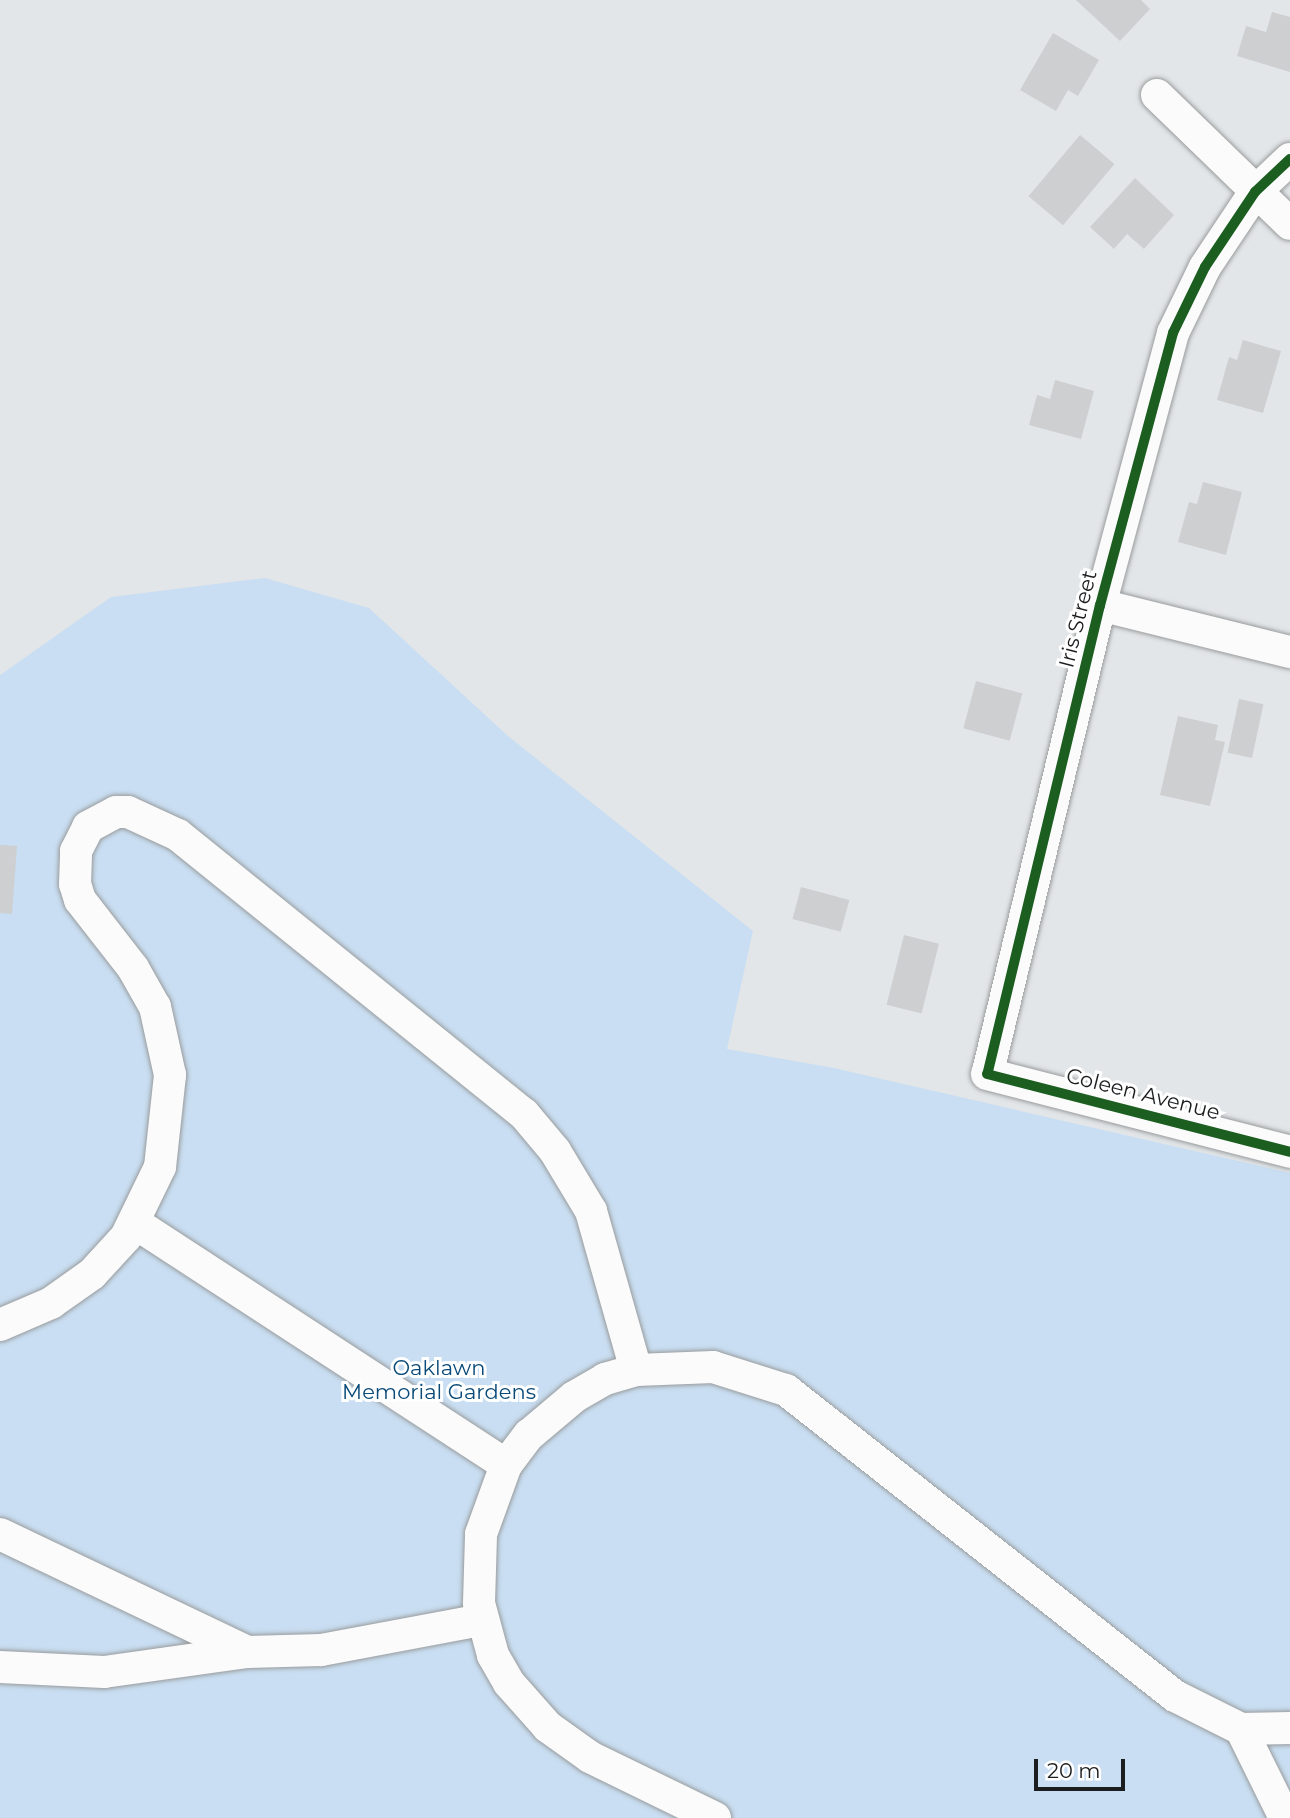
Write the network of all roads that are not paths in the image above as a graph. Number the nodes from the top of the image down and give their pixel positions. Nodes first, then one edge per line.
1 (1157, 95) dead end
2 (1290, 159) edge
3 (1255, 192) junction
4 (1290, 224) edge
5 (1100, 605) junction
6 (1290, 652) edge
7 (987, 1074) joint
8 (1290, 1152) edge
9 (135, 1223) junction
10 (0, 1325) edge
11 (636, 1370) junction
12 (506, 1465) junction
13 (0, 1534) edge
14 (482, 1620) junction
15 (247, 1652) junction
16 (0, 1667) edge
17 (1290, 1728) edge
18 (1241, 1729) junction
19 (715, 1818) edge
20 (1285, 1818) edge

1 - 3 street
2 - 3 street, Iris Street
3 - 4 street
3 - 5 street, Iris Street
5 - 6 street
5 - 7 street, Iris Street
7 - 8 street, Coleen Avenue
9 - 10 street
9 - 11 street
9 - 12 street
11 - 12 street
11 - 18 street
12 - 14 street
13 - 15 street
14 - 15 street
14 - 19 street
15 - 16 street
17 - 18 street
18 - 20 street

